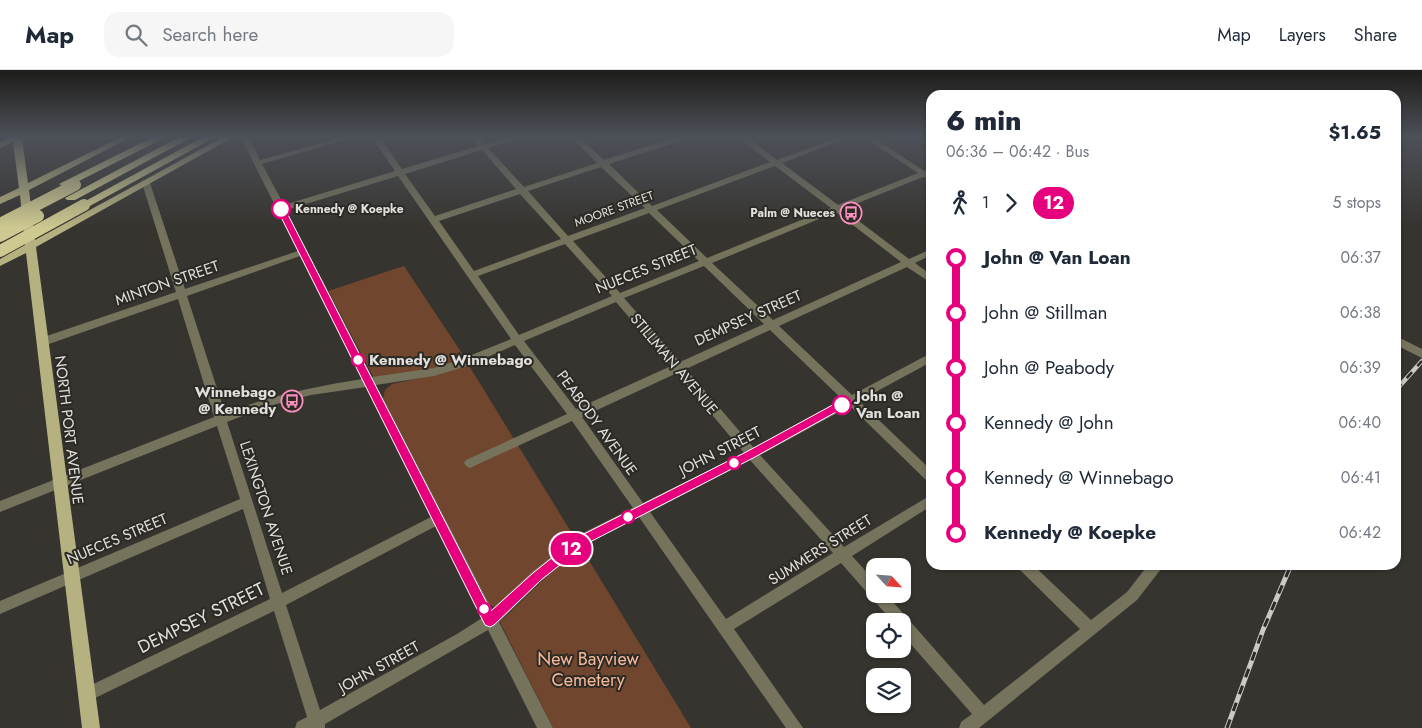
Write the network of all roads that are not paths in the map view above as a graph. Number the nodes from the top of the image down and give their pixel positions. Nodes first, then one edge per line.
1 (23, 167) edge
2 (69, 167) edge
3 (104, 167) edge
4 (131, 167) edge
5 (146, 167) edge
6 (155, 167) edge
7 (175, 167) edge
8 (260, 167) edge
9 (397, 167) edge
10 (421, 167) edge
11 (500, 167) edge
12 (592, 167) edge
13 (607, 167) edge
14 (766, 167) edge
15 (781, 167) edge
16 (64, 169) junction
17 (23, 170) junction
18 (401, 173) junction
19 (926, 175) edge
20 (146, 183) junction
21 (70, 184) junction
22 (25, 188) junction
23 (521, 190) junction
24 (0, 201) edge
25 (84, 205) junction
26 (281, 209) junction
27 (650, 209) junction
28 (838, 210) junction
29 (0, 215) edge
30 (434, 220) junction
31 (0, 224) edge
32 (0, 236) edge
33 (565, 241) junction
34 (31, 245) junction
35 (0, 251) edge
36 (303, 252) junction
37 (926, 254) edge
38 (0, 261) edge
39 (706, 262) junction
40 (908, 263) junction
41 (472, 275) junction
42 (926, 276) edge
43 (181, 294) junction
44 (618, 297) junction
45 (771, 325) junction
46 (517, 340) junction
47 (42, 342) junction
48 (1401, 343) edge
49 (1422, 354) edge
50 (926, 360) edge
51 (677, 368) junction
52 (369, 381) junction
53 (849, 400) junction
54 (575, 416) junction
55 (221, 421) junction
56 (752, 454) junction
57 (470, 463) dead end
58 (926, 471) edge
59 (60, 483) junction
60 (247, 502) junction
61 (926, 503) edge
62 (0, 507) edge
63 (641, 510) junction
64 (438, 519) junction
65 (843, 554) junction
66 (1029, 570) edge
67 (1152, 570) edge
68 (71, 576) junction
69 (866, 581) edge
70 (278, 602) junction
71 (885, 603) edge
72 (0, 608) edge
73 (894, 613) edge
74 (490, 621) junction
75 (725, 627) junction
76 (1091, 630) junction
77 (911, 632) edge
78 (86, 695) junction
79 (983, 715) junction
80 (317, 724) edge
81 (90, 728) edge
82 (304, 728) edge
83 (545, 728) edge
84 (795, 728) edge
85 (967, 728) edge

1 - 17 main road, NORTH PORT AVENUE
2 - 16 main road
3 - 21 highway
4 - 32 highway, bridge
5 - 25 highway
6 - 25 highway
7 - 20 main road
8 - 26 street
9 - 18 street, PEABODY AVENUE
10 - 18 street
11 - 23 street, STILLMAN AVENUE
12 - 23 street
13 - 27 street
14 - 27 street, MOORE STREET
15 - 28 street
16 - 17 main road
16 - 22 main road
17 - 22 main road, NORTH PORT AVENUE
18 - 26 street
18 - 30 street, PEABODY AVENUE
19 - 28 street, NUECES STREET
20 - 34 main road
20 - 43 street, LEXINGTON AVENUE
21 - 29 highway
21 - 31 highway, bridge
22 - 24 main road
22 - 34 main road, NORTH PORT AVENUE
23 - 30 street
23 - 33 street, STILLMAN AVENUE
25 - 35 highway, bridge
26 - 36 street
27 - 33 street, MOORE STREET
27 - 39 street
28 - 39 street, NUECES STREET
28 - 40 street
30 - 41 street, PEABODY AVENUE
32 - 38 main road
33 - 41 street, MOORE STREET
33 - 44 street, STILLMAN AVENUE
34 - 38 main road
34 - 47 main road, NORTH PORT AVENUE
36 - 43 street, MINTON STREET
36 - 52 street
37 - 40 street, DEMPSEY STREET
39 - 44 street, NUECES STREET
39 - 45 street
40 - 42 street
40 - 45 street, DEMPSEY STREET
41 - 46 street, PEABODY AVENUE
43 - 47 street, MINTON STREET
43 - 55 street, LEXINGTON AVENUE
44 - 46 street, NUECES STREET
44 - 51 street, STILLMAN AVENUE
45 - 51 street, DEMPSEY STREET
45 - 53 street
46 - 52 street, NUECES STREET
46 - 54 street, PEABODY AVENUE
47 - 59 main road, NORTH PORT AVENUE
48 - 49 street
50 - 53 street, JOHN STREET
51 - 54 street, DEMPSEY STREET
51 - 56 street, STILLMAN AVENUE
52 - 55 street, NUECES STREET
52 - 64 street
53 - 56 street, JOHN STREET
53 - 58 street
54 - 57 street, DEMPSEY STREET
54 - 63 street, PEABODY AVENUE
55 - 59 street, NUECES STREET
55 - 60 street, LEXINGTON AVENUE
56 - 63 street, JOHN STREET
56 - 65 street, STILLMAN AVENUE
59 - 62 street, NUECES STREET
59 - 68 main road, NORTH PORT AVENUE
60 - 68 street, NUECES STREET
60 - 70 street, LEXINGTON AVENUE
61 - 65 street, SUMMERS STREET
63 - 74 street, JOHN STREET
63 - 75 street, PEABODY AVENUE
64 - 70 street, DEMPSEY STREET
64 - 74 street
65 - 69 street, STILLMAN AVENUE
65 - 75 street, SUMMERS STREET
66 - 76 street
67 - 76 street
68 - 72 street, NUECES STREET
68 - 78 main road, NORTH PORT AVENUE
70 - 78 street, DEMPSEY STREET
70 - 80 street, LEXINGTON AVENUE
71 - 73 street, STILLMAN AVENUE
74 - 80 street, JOHN STREET
74 - 83 street
75 - 84 street, PEABODY AVENUE
76 - 79 street
77 - 79 street, STILLMAN AVENUE
78 - 81 main road, NORTH PORT AVENUE
79 - 85 street
80 - 82 street, JOHN STREET

